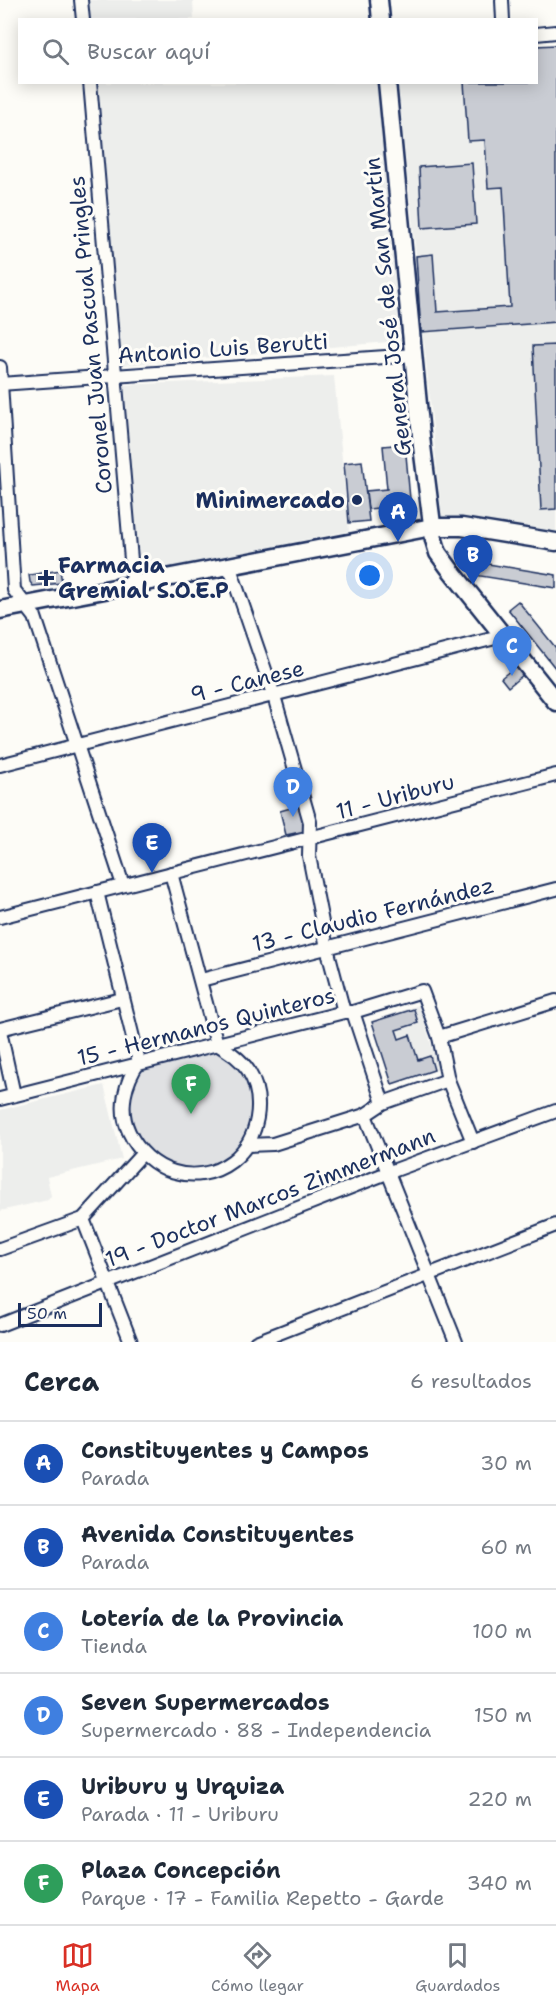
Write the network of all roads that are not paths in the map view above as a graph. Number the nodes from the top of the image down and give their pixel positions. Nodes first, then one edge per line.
1 (81, 0) edge
2 (379, 0) edge
3 (502, 0) edge
4 (83, 18) edge
5 (381, 18) edge
6 (503, 18) edge
7 (556, 32) edge
8 (538, 33) edge
9 (90, 84) edge
10 (387, 84) edge
11 (414, 355) junction
12 (0, 367) edge
13 (115, 377) junction
14 (1, 384) edge
15 (432, 527) junction
16 (556, 542) edge
17 (228, 565) junction
18 (133, 583) junction
19 (25, 604) junction
20 (0, 610) edge
21 (503, 636) junction
22 (274, 696) junction
23 (556, 702) edge
24 (76, 746) junction
25 (0, 765) edge
26 (556, 776) edge
27 (310, 840) junction
28 (171, 873) junction
29 (123, 885) junction
30 (556, 889) edge
31 (97, 892) junction
32 (0, 917) edge
33 (327, 948) junction
34 (201, 980) junction
35 (122, 999) junction
36 (556, 1001) edge
37 (348, 1012) junction
38 (0, 1030) edge
39 (439, 1037) junction
40 (216, 1044) junction
41 (139, 1062) junction
42 (448, 1080) junction
43 (14, 1095) junction
44 (0, 1099) edge
45 (383, 1103) junction
46 (556, 1111) edge
47 (365, 1115) junction
48 (472, 1142) junction
49 (247, 1145) junction
50 (142, 1154) junction
51 (387, 1173) junction
52 (83, 1219) junction
53 (556, 1225) edge
54 (0, 1250) edge
55 (428, 1273) junction
56 (109, 1282) junction
57 (0, 1324) edge
58 (131, 1342) edge
59 (256, 1342) edge
60 (456, 1342) edge

1 - 4 street
2 - 5 main road
3 - 6 street
7 - 8 street
9 - 13 street, Coronel Juan Pascual Pringles
10 - 11 main road, General José de San Martín
11 - 13 street, Antonio Luis Berutti
11 - 15 main road, General José de San Martín
12 - 14 street
13 - 14 street, Antonio Luis Berutti
13 - 18 street, Coronel Juan Pascual Pringles
14 - 19 street
15 - 16 main road
15 - 17 main road
15 - 21 main road, General José de San Martín
17 - 18 main road
17 - 22 street
18 - 19 main road
19 - 20 main road
19 - 24 street
21 - 22 street, 9 - Canese
21 - 23 main road, General José de San Martín
22 - 24 street, 9 - Canese
22 - 27 street
24 - 25 street, 9 - Canese
24 - 29 street
26 - 27 street, 11 - Uriburu
27 - 28 street, 11 - Uriburu
27 - 33 street
28 - 29 street, 11 - Uriburu
28 - 34 street
29 - 31 street, 11 - Uriburu
30 - 33 street, 13 - Claudio Fernández
31 - 32 street, 11 - Uriburu
31 - 35 street
33 - 34 street, 13 - Claudio Fernández
33 - 37 street
34 - 40 street
35 - 38 street
35 - 41 street
36 - 39 street
37 - 39 street, 15 - Hermanos Quinteros
37 - 40 street, 15 - Hermanos Quinteros
37 - 45 street
38 - 43 street
39 - 42 street
40 - 41 street, 15 - Hermanos Quinteros
40 - 49 street
41 - 43 street, 15 - Hermanos Quinteros
41 - 50 street
42 - 45 street
42 - 48 street
43 - 44 street, 15 - Hermanos Quinteros
45 - 47 street
46 - 48 street, 19 - Doctor Marcos Zimmermann
47 - 49 street
47 - 51 street
48 - 51 street, 19 - Doctor Marcos Zimmermann
49 - 50 street
50 - 52 street
51 - 55 street
51 - 56 street, 19 - Doctor Marcos Zimmermann
52 - 54 street
52 - 56 street
53 - 55 street
55 - 59 street
55 - 60 street
56 - 57 street, 19 - Doctor Marcos Zimmermann
56 - 58 street

